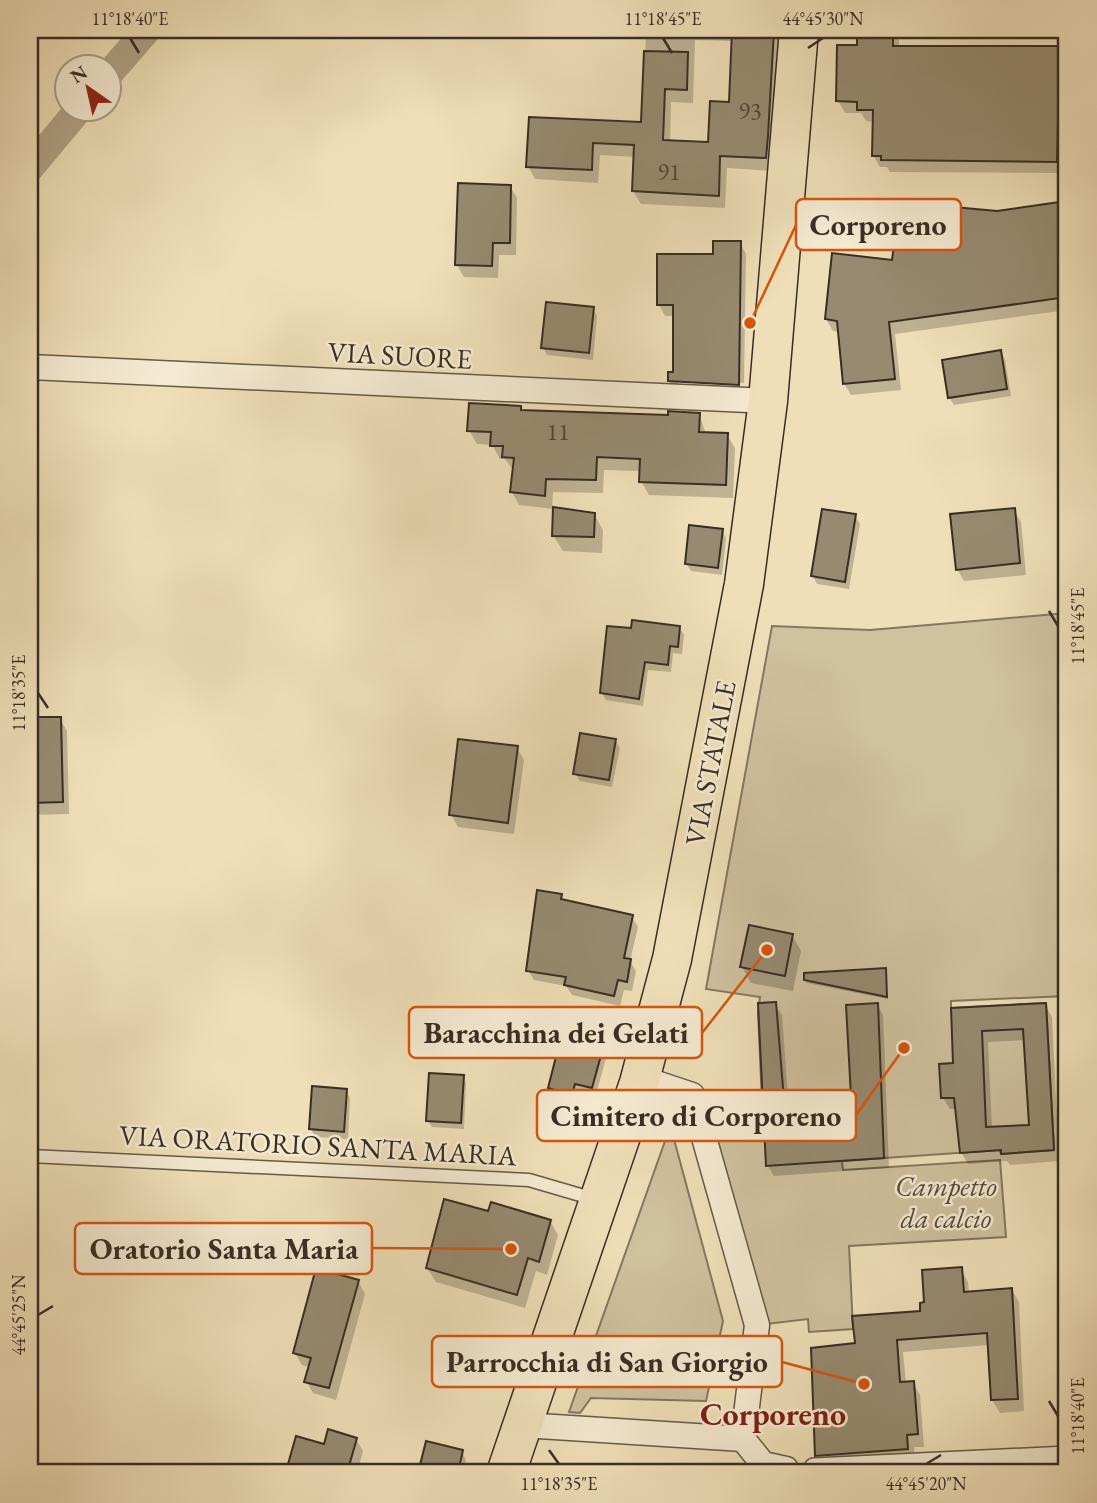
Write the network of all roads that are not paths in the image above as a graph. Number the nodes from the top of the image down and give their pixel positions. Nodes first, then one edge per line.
1 (799, 30) edge
2 (30, 368) edge
3 (768, 401) junction
4 (640, 1078) junction
5 (30, 1156) edge
6 (601, 1202) junction
7 (523, 1425) junction
8 (743, 1439) junction
9 (1067, 1456) edge
10 (814, 1468) dead end
11 (786, 1469) dead end
12 (506, 1473) edge

1 - 3 main road, VIA STATALE
2 - 3 street, VIA SUORE
3 - 4 main road, VIA STATALE
4 - 6 main road, VIA STATALE
4 - 8 street
5 - 6 lane, VIA ORATORIO SANTA MARIA
6 - 7 main road, VIA STATALE
7 - 8 street
7 - 12 main road, VIA STATALE
8 - 11 street
9 - 10 street

